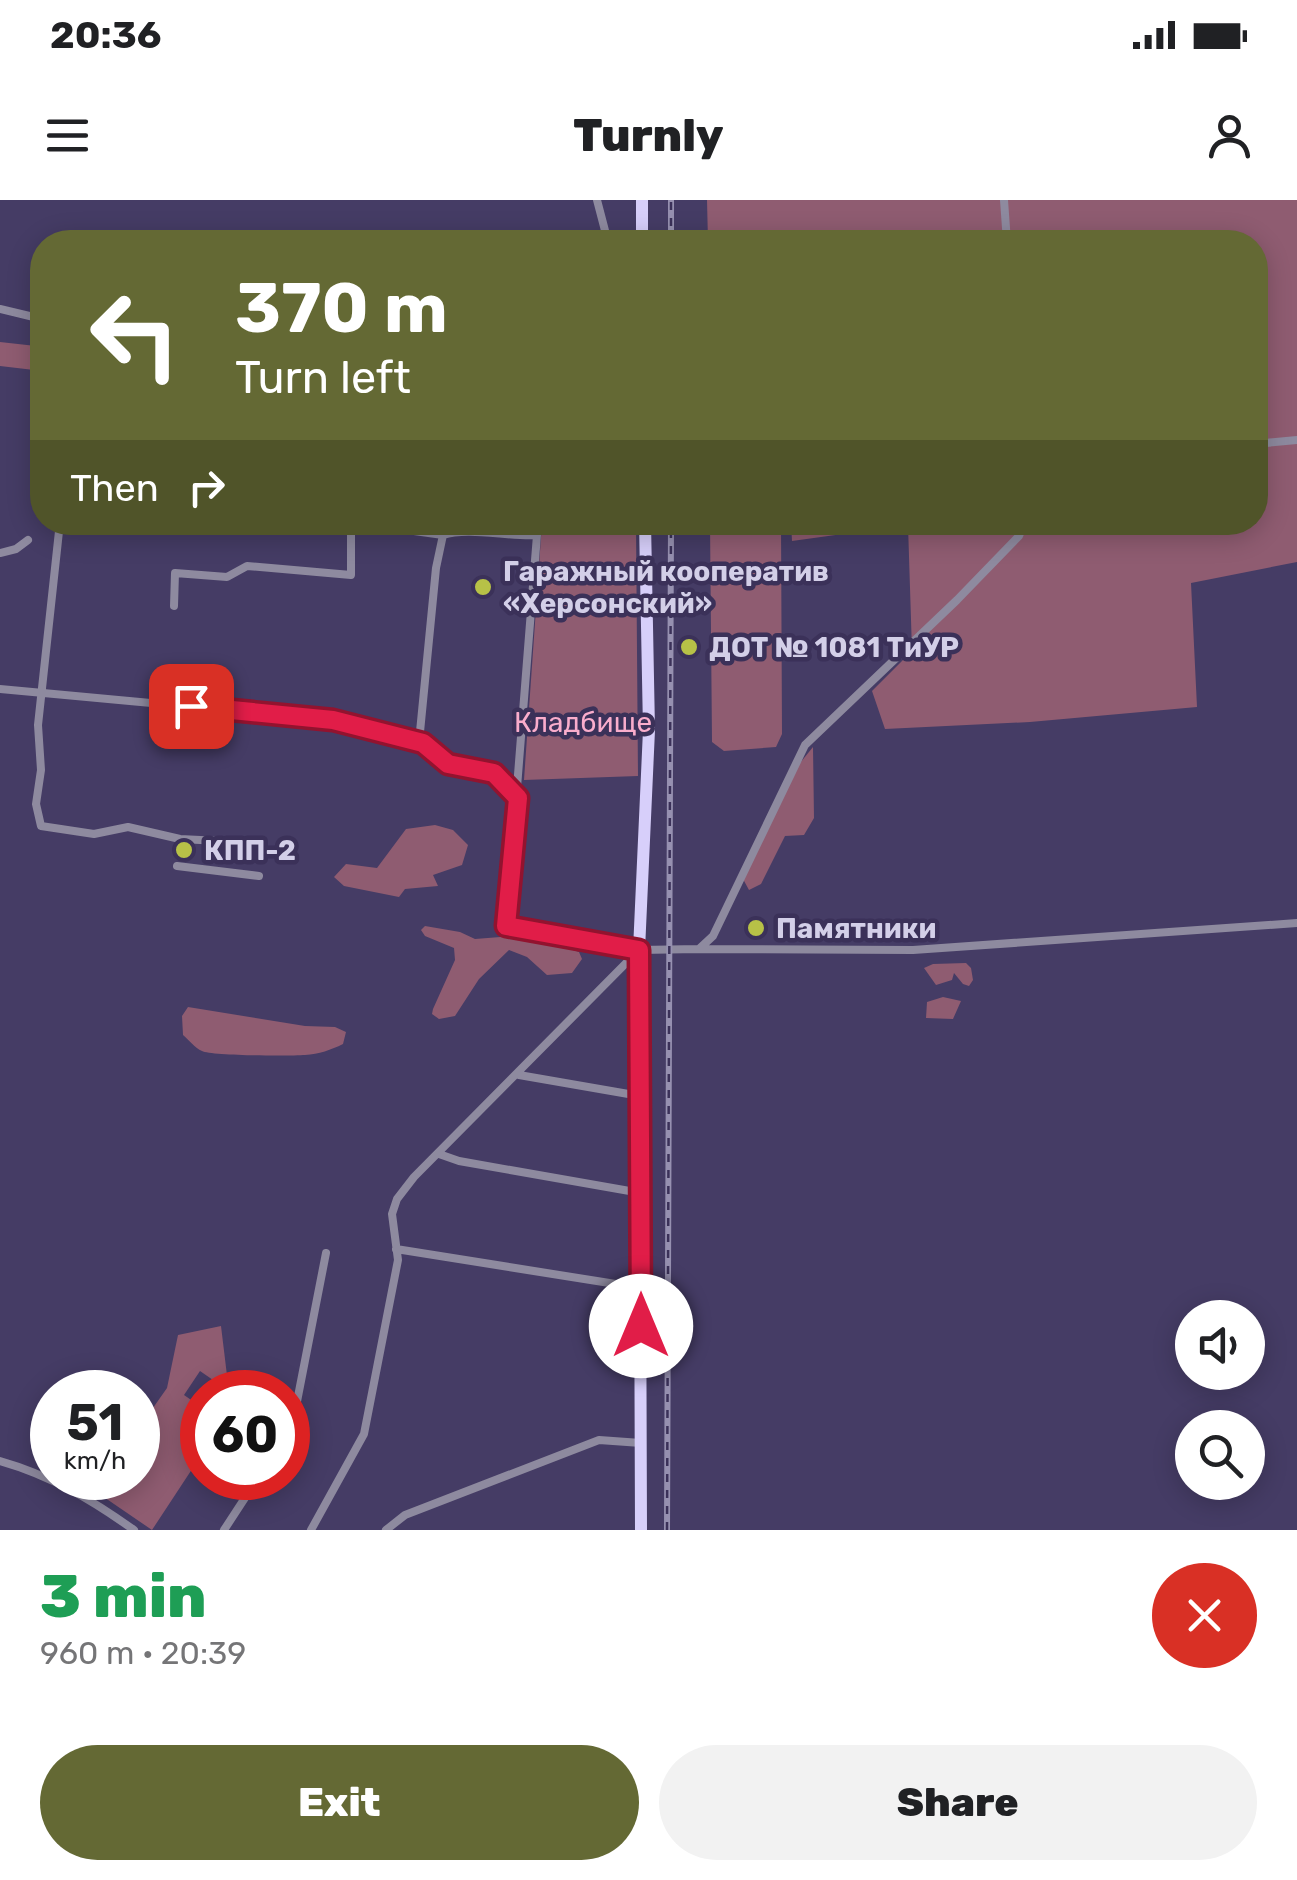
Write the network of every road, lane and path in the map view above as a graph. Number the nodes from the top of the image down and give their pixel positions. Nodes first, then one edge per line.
1 (597, 200) edge
2 (642, 200) edge
3 (1004, 200) edge
4 (605, 230) edge
5 (642, 230) edge
6 (1006, 230) edge
7 (0, 309) edge
8 (30, 316) edge
9 (1297, 440) edge
10 (1268, 443) edge
11 (59, 535) edge
12 (350, 535) edge
13 (443, 535) edge
14 (487, 535) edge
15 (645, 535) edge
16 (1018, 535) edge
17 (537, 536) joint
18 (28, 540) dead end
19 (0, 553) edge
20 (174, 606) dead end
21 (0, 689) edge
22 (42, 693) junction
23 (419, 742) junction
24 (518, 798) junction
25 (263, 843) dead end
26 (177, 866) dead end
27 (259, 876) dead end
28 (1297, 922) edge
29 (699, 949) junction
30 (639, 950) junction
31 (519, 1074) junction
32 (640, 1096) junction
33 (438, 1154) junction
34 (640, 1194) junction
35 (396, 1249) junction
36 (326, 1252) dead end
37 (641, 1288) junction
38 (304, 1370) edge
39 (641, 1443) junction
40 (0, 1461) edge
41 (244, 1500) edge
42 (134, 1530) edge
43 (224, 1530) edge
44 (310, 1530) edge
45 (386, 1530) edge
46 (641, 1530) edge

1 - 4 street
2 - 5 main road
3 - 6 street
7 - 8 street
9 - 10 street
11 - 22 street
12 - 20 street
13 - 23 street
14 - 17 street
15 - 30 main road
16 - 29 street
17 - 24 street
18 - 19 street
21 - 22 street
22 - 23 street
22 - 25 street
23 - 24 street
24 - 30 street
26 - 27 street
28 - 29 street
29 - 30 street
30 - 31 street
30 - 32 main road
31 - 32 street
31 - 33 street
32 - 34 main road
33 - 34 street
33 - 35 street
34 - 37 main road
35 - 37 street
35 - 44 street
36 - 38 street
37 - 39 main road
39 - 45 street
39 - 46 main road
40 - 42 street
41 - 43 street

